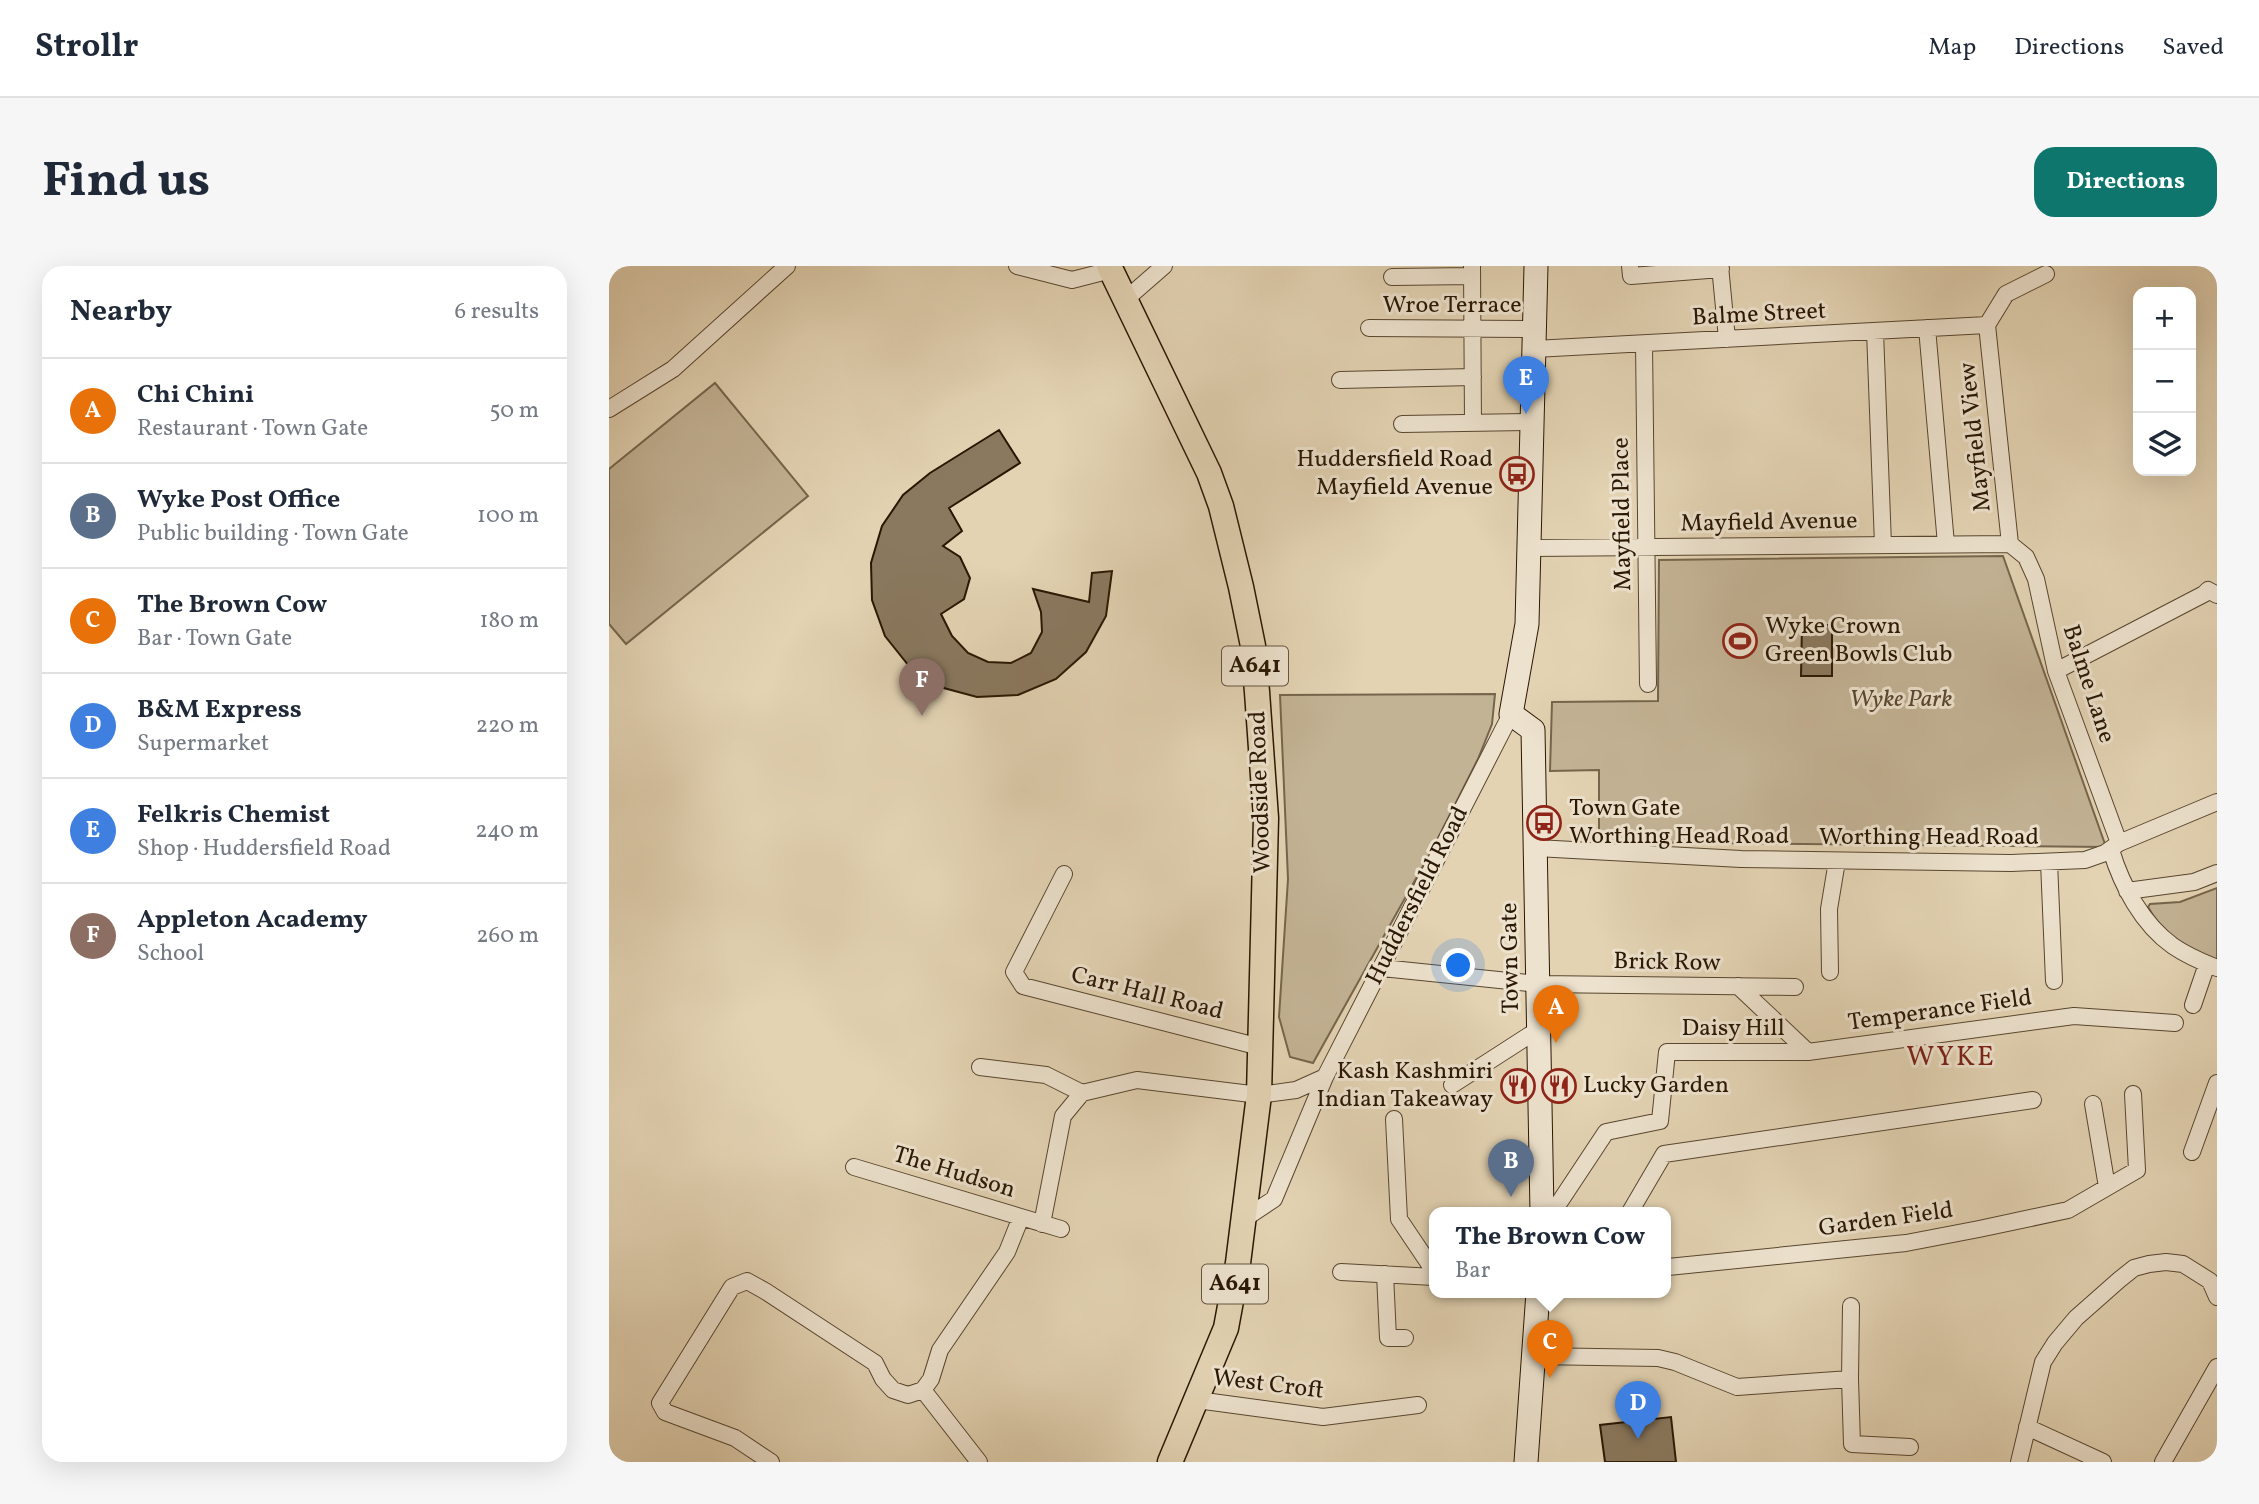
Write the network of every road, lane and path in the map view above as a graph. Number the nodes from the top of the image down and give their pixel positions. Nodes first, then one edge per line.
1 (787, 266) edge
2 (1017, 266) edge
3 (1164, 266) edge
4 (1536, 266) edge
5 (1630, 266) edge
6 (1721, 267) edge
7 (1110, 268) edge
8 (1472, 271) edge
9 (2046, 274) dead end
10 (1392, 277) dead end
11 (1125, 300) junction
12 (1987, 325) junction
13 (1369, 328) dead end
14 (1473, 328) junction
15 (1927, 328) junction
16 (1875, 331) junction
17 (1534, 339) junction
18 (1727, 339) junction
19 (1644, 344) junction
20 (1473, 377) junction
21 (1340, 380) dead end
22 (609, 409) edge
23 (1532, 422) junction
24 (1473, 423) junction
25 (1402, 424) dead end
26 (1946, 544) junction
27 (2010, 544) junction
28 (1883, 545) junction
29 (1645, 547) junction
30 (1529, 548) junction
31 (2217, 596) edge
32 (2056, 671) junction
33 (1648, 684) dead end
34 (1511, 714) junction
35 (2217, 802) edge
36 (2115, 847) junction
37 (1535, 848) junction
38 (1837, 861) junction
39 (2049, 862) junction
40 (2217, 873) edge
41 (1064, 874) dead end
42 (2127, 891) junction
43 (2212, 966) edge
44 (1382, 968) junction
45 (1830, 972) dead end
46 (2054, 981) dead end
47 (1538, 984) junction
48 (1738, 986) junction
49 (1795, 987) dead end
50 (2193, 1005) dead end
51 (2175, 1023) dead end
52 (1539, 1029) junction
53 (1260, 1046) junction
54 (1808, 1052) junction
55 (980, 1067) dead end
56 (1325, 1077) junction
57 (2217, 1083) edge
58 (1453, 1085) dead end
59 (1082, 1093) junction
60 (2133, 1094) dead end
61 (1259, 1095) junction
62 (2033, 1100) dead end
63 (2093, 1104) dead end
64 (1394, 1119) dead end
65 (2192, 1152) dead end
66 (854, 1167) dead end
67 (2107, 1188) junction
68 (1542, 1207) edge
69 (1556, 1207) edge
70 (1633, 1207) edge
71 (1021, 1217) junction
72 (1244, 1219) junction
73 (1042, 1223) junction
74 (1061, 1229) dead end
75 (1429, 1263) edge
76 (1671, 1267) edge
77 (1341, 1272) dead end
78 (1385, 1274) junction
79 (1429, 1277) edge
80 (2217, 1297) edge
81 (1538, 1298) edge
82 (1851, 1306) dead end
83 (1405, 1338) dead end
84 (1535, 1356) junction
85 (2217, 1367) edge
86 (1850, 1380) junction
87 (923, 1391) junction
88 (1197, 1400) junction
89 (1418, 1405) dead end
90 (2027, 1427) junction
91 (1910, 1447) dead end
92 (771, 1462) edge
93 (979, 1462) edge
94 (1170, 1462) edge
95 (1526, 1462) edge
96 (2018, 1462) edge
97 (2103, 1462) edge
98 (2163, 1462) edge

1 - 22 street
2 - 7 street
3 - 11 street
4 - 17 main road, Huddersfield Road
5 - 6 street
6 - 18 street
7 - 11 main road, Woodside Road / A641
8 - 10 street
8 - 14 street
9 - 12 street
11 - 53 main road, Woodside Road / A641
12 - 15 street, Balme Street
12 - 27 street, Mayfield View
13 - 14 street, Wroe Terrace
14 - 17 street, Wroe Terrace
14 - 20 street
15 - 16 street, Balme Street
15 - 26 street
16 - 18 street, Balme Street
16 - 28 street
17 - 19 street, Balme Street
17 - 23 main road, Huddersfield Road
18 - 19 street, Balme Street
19 - 29 street, Mayfield Place
20 - 21 street
20 - 24 street
23 - 24 street
23 - 30 main road, Huddersfield Road
24 - 25 street
26 - 27 street, Mayfield Avenue
26 - 28 street, Mayfield Avenue
27 - 32 street, Balme Lane
28 - 29 street, Mayfield Avenue
29 - 30 street, Mayfield Avenue
29 - 33 street, Mayfield Place
30 - 34 main road, Huddersfield Road
31 - 32 street
32 - 36 street, Balme Lane
34 - 37 main road, Town Gate
34 - 44 street, Huddersfield Road
35 - 36 street, Worthing Head Road
36 - 39 street, Worthing Head Road
36 - 42 street
37 - 38 street, Worthing Head Road
37 - 47 main road, Town Gate
38 - 39 street, Worthing Head Road
38 - 45 street
39 - 46 street
40 - 42 street
41 - 53 street, Carr Hall Road
42 - 43 street
43 - 50 street
44 - 47 street, Brick Row
44 - 56 street, Huddersfield Road
47 - 48 street, Brick Row
47 - 52 main road, Town Gate
48 - 49 street, Brick Row
48 - 54 street
51 - 54 street, Temperance Field
52 - 58 street
52 - 68 main road, Town Gate
53 - 61 main road, Woodside Road / A641
54 - 69 street, Daisy Hill
55 - 59 street
56 - 61 street
56 - 72 street, Huddersfield Road
57 - 65 street
59 - 61 street
59 - 73 street, The Hudson
60 - 67 street, Garden Field
61 - 72 main road, A641
62 - 70 street
63 - 67 street
64 - 75 street
66 - 71 street, The Hudson
67 - 76 street, Garden Field
71 - 73 street, The Hudson
71 - 87 street
72 - 88 main road, A641
73 - 74 street, The Hudson
77 - 78 street
78 - 79 street
78 - 83 street
80 - 90 street
81 - 84 main road
82 - 86 street
84 - 86 street
84 - 95 main road
85 - 98 street
86 - 91 street
87 - 92 street
87 - 93 street
88 - 89 street, West Croft
88 - 94 main road, A641
90 - 96 street
90 - 97 street

